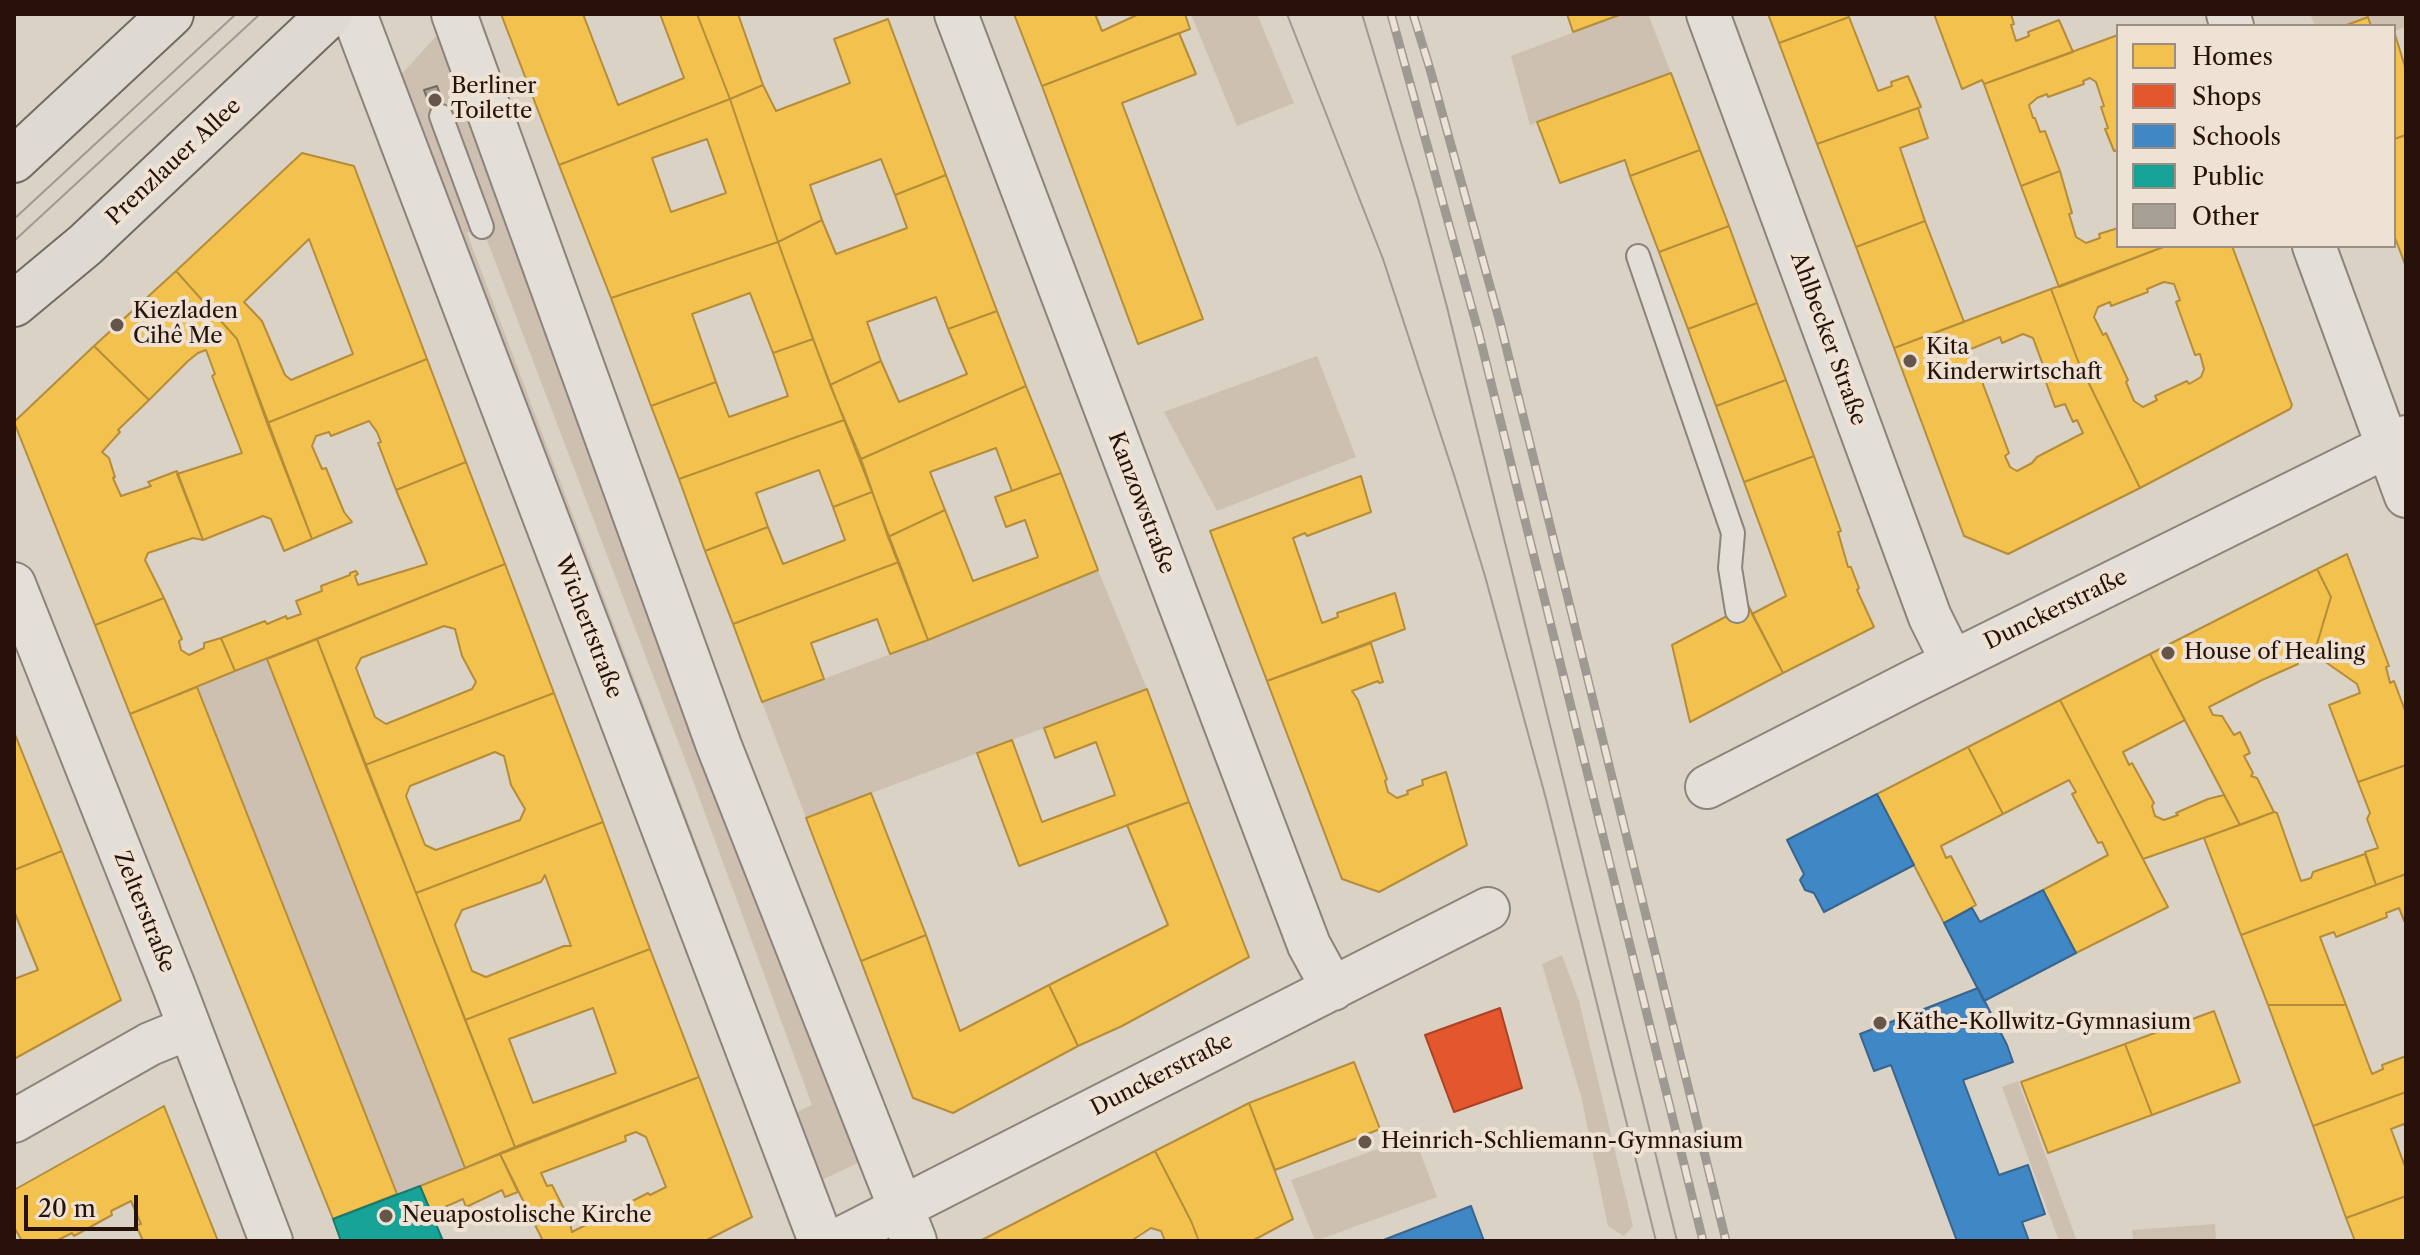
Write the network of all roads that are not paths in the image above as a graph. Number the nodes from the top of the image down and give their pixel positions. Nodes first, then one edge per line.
1 (171, 14) edge
2 (330, 14) edge
3 (354, 14) edge
4 (454, 14) edge
5 (956, 14) edge
6 (1708, 14) edge
7 (441, 116) dead end
8 (14, 160) edge
9 (482, 227) dead end
10 (2315, 248) edge
11 (1638, 256) dead end
12 (14, 304) edge
13 (2397, 442) edge
14 (2406, 496) edge
15 (14, 584) edge
16 (1737, 611) dead end
17 (1952, 661) junction
18 (1707, 787) dead end
19 (1488, 909) dead end
20 (1333, 989) junction
21 (189, 1028) junction
22 (14, 1121) edge
23 (907, 1224) edge
24 (271, 1241) edge
25 (821, 1241) edge
26 (836, 1241) edge

1 - 8 main road
2 - 12 main road, Prenzlauer Allee
3 - 25 street, Wichertstraße
4 - 23 street
5 - 20 street, Kanzowstraße
6 - 17 street, Ahlbecker Straße
7 - 9 lane
10 - 13 street
11 - 16 lane
13 - 14 street
13 - 17 street, Dunckerstraße
15 - 21 street, Zelterstraße
17 - 18 street, Dunckerstraße
19 - 20 street, Dunckerstraße
20 - 23 street, Dunckerstraße
21 - 22 street
21 - 24 street, Zelterstraße
23 - 26 street, Dunckerstraße

